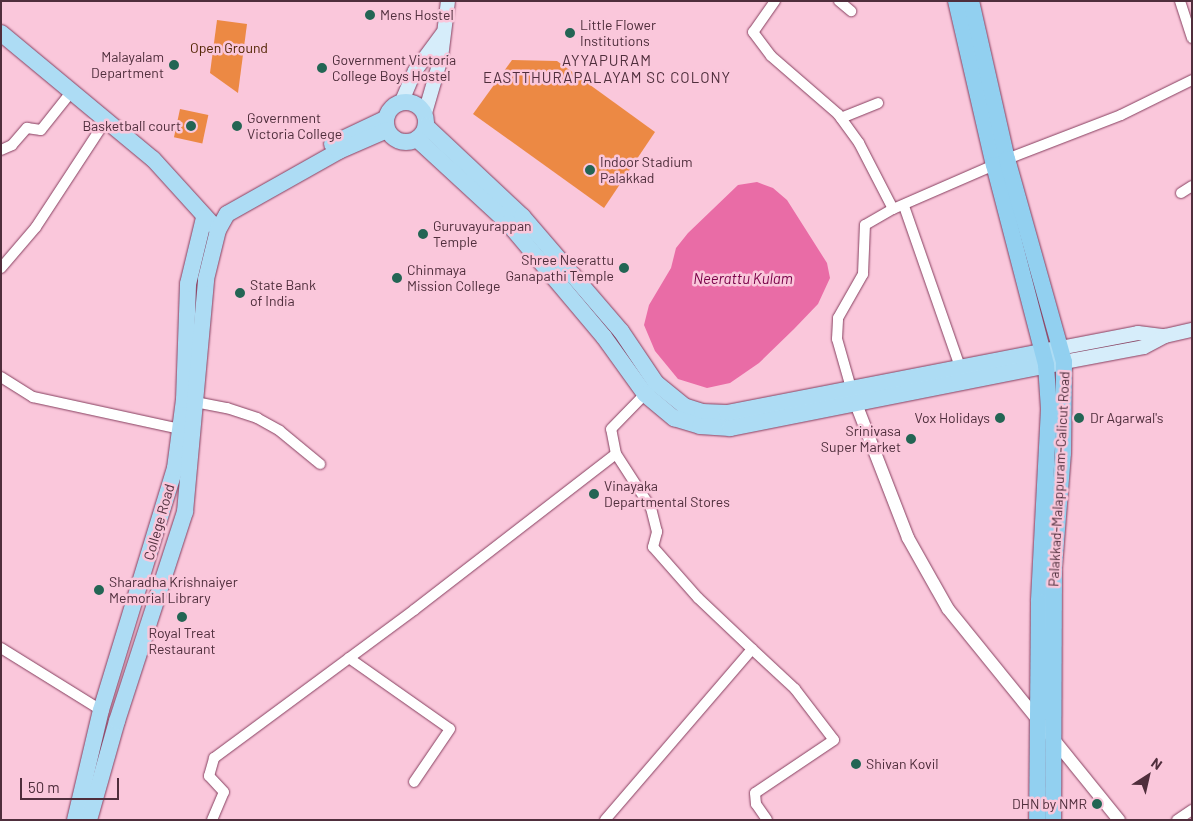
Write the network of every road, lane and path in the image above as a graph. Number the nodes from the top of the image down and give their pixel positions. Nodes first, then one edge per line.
1 (448, 1) edge
2 (775, 1) edge
3 (839, 1) edge
4 (956, 1) edge
5 (971, 1) edge
6 (1180, 1) edge
7 (851, 11) dead end
8 (1, 33) edge
9 (444, 33) junction
10 (1192, 38) edge
11 (1192, 80) edge
12 (72, 91) junction
13 (402, 101) junction
14 (878, 103) dead end
15 (841, 118) junction
16 (106, 120) junction
17 (386, 125) junction
18 (423, 126) junction
19 (1, 150) edge
20 (1000, 162) junction
21 (1192, 186) edge
22 (1181, 193) dead end
23 (898, 208) junction
24 (204, 218) junction
25 (218, 230) junction
26 (1, 268) edge
27 (1192, 330) edge
28 (1062, 355) junction
29 (1044, 358) junction
30 (960, 367) junction
31 (1, 377) edge
32 (651, 389) junction
33 (853, 396) junction
34 (189, 401) junction
35 (180, 429) junction
36 (616, 454) junction
37 (320, 464) dead end
38 (1, 648) edge
39 (752, 649) junction
40 (349, 658) junction
41 (101, 710) junction
42 (1040, 719) junction
43 (1054, 736) junction
44 (414, 782) dead end
45 (1192, 810) edge
46 (75, 820) edge
47 (89, 820) edge
48 (212, 820) edge
49 (605, 820) edge
50 (767, 820) edge
51 (1038, 820) edge
52 (1053, 820) edge
53 (1119, 820) edge
54 (1177, 820) edge

1 - 9 main road
2 - 15 street
3 - 7 street
4 - 20 highway, Palakkad-Malappuram-Calicut Road
5 - 20 highway, Palakkad-Malappuram-Calicut Road
6 - 10 street
8 - 12 main road
9 - 13 main road
9 - 18 main road
11 - 20 street
12 - 16 main road
12 - 19 street
13 - 17 main road
13 - 18 main road
14 - 15 street
15 - 23 street
16 - 24 main road
16 - 26 street
17 - 18 main road
17 - 24 main road
17 - 25 main road
18 - 32 main road
20 - 23 street
20 - 28 highway, Palakkad-Malappuram-Calicut Road
20 - 29 highway, Palakkad-Malappuram-Calicut Road
21 - 22 street
23 - 30 street
23 - 33 street
24 - 25 main road
24 - 34 main road, College Road
25 - 34 main road, College Road
27 - 28 main road
28 - 29 main road
28 - 43 highway, Palakkad-Malappuram-Calicut Road
29 - 30 main road
29 - 33 main road
29 - 42 highway, Palakkad-Malappuram-Calicut Road
30 - 33 main road
31 - 35 street
32 - 33 main road
32 - 36 street
33 - 42 street
34 - 35 main road, College Road
34 - 37 street
34 - 47 main road, College Road
35 - 41 main road, College Road
36 - 39 street
36 - 40 street
38 - 41 street
39 - 49 street
39 - 50 street
40 - 44 street
40 - 48 street
41 - 46 main road, College Road
42 - 43 street
42 - 51 highway, Palakkad-Malappuram-Calicut Road
43 - 52 highway, Palakkad-Malappuram-Calicut Road
43 - 53 street
45 - 54 street

